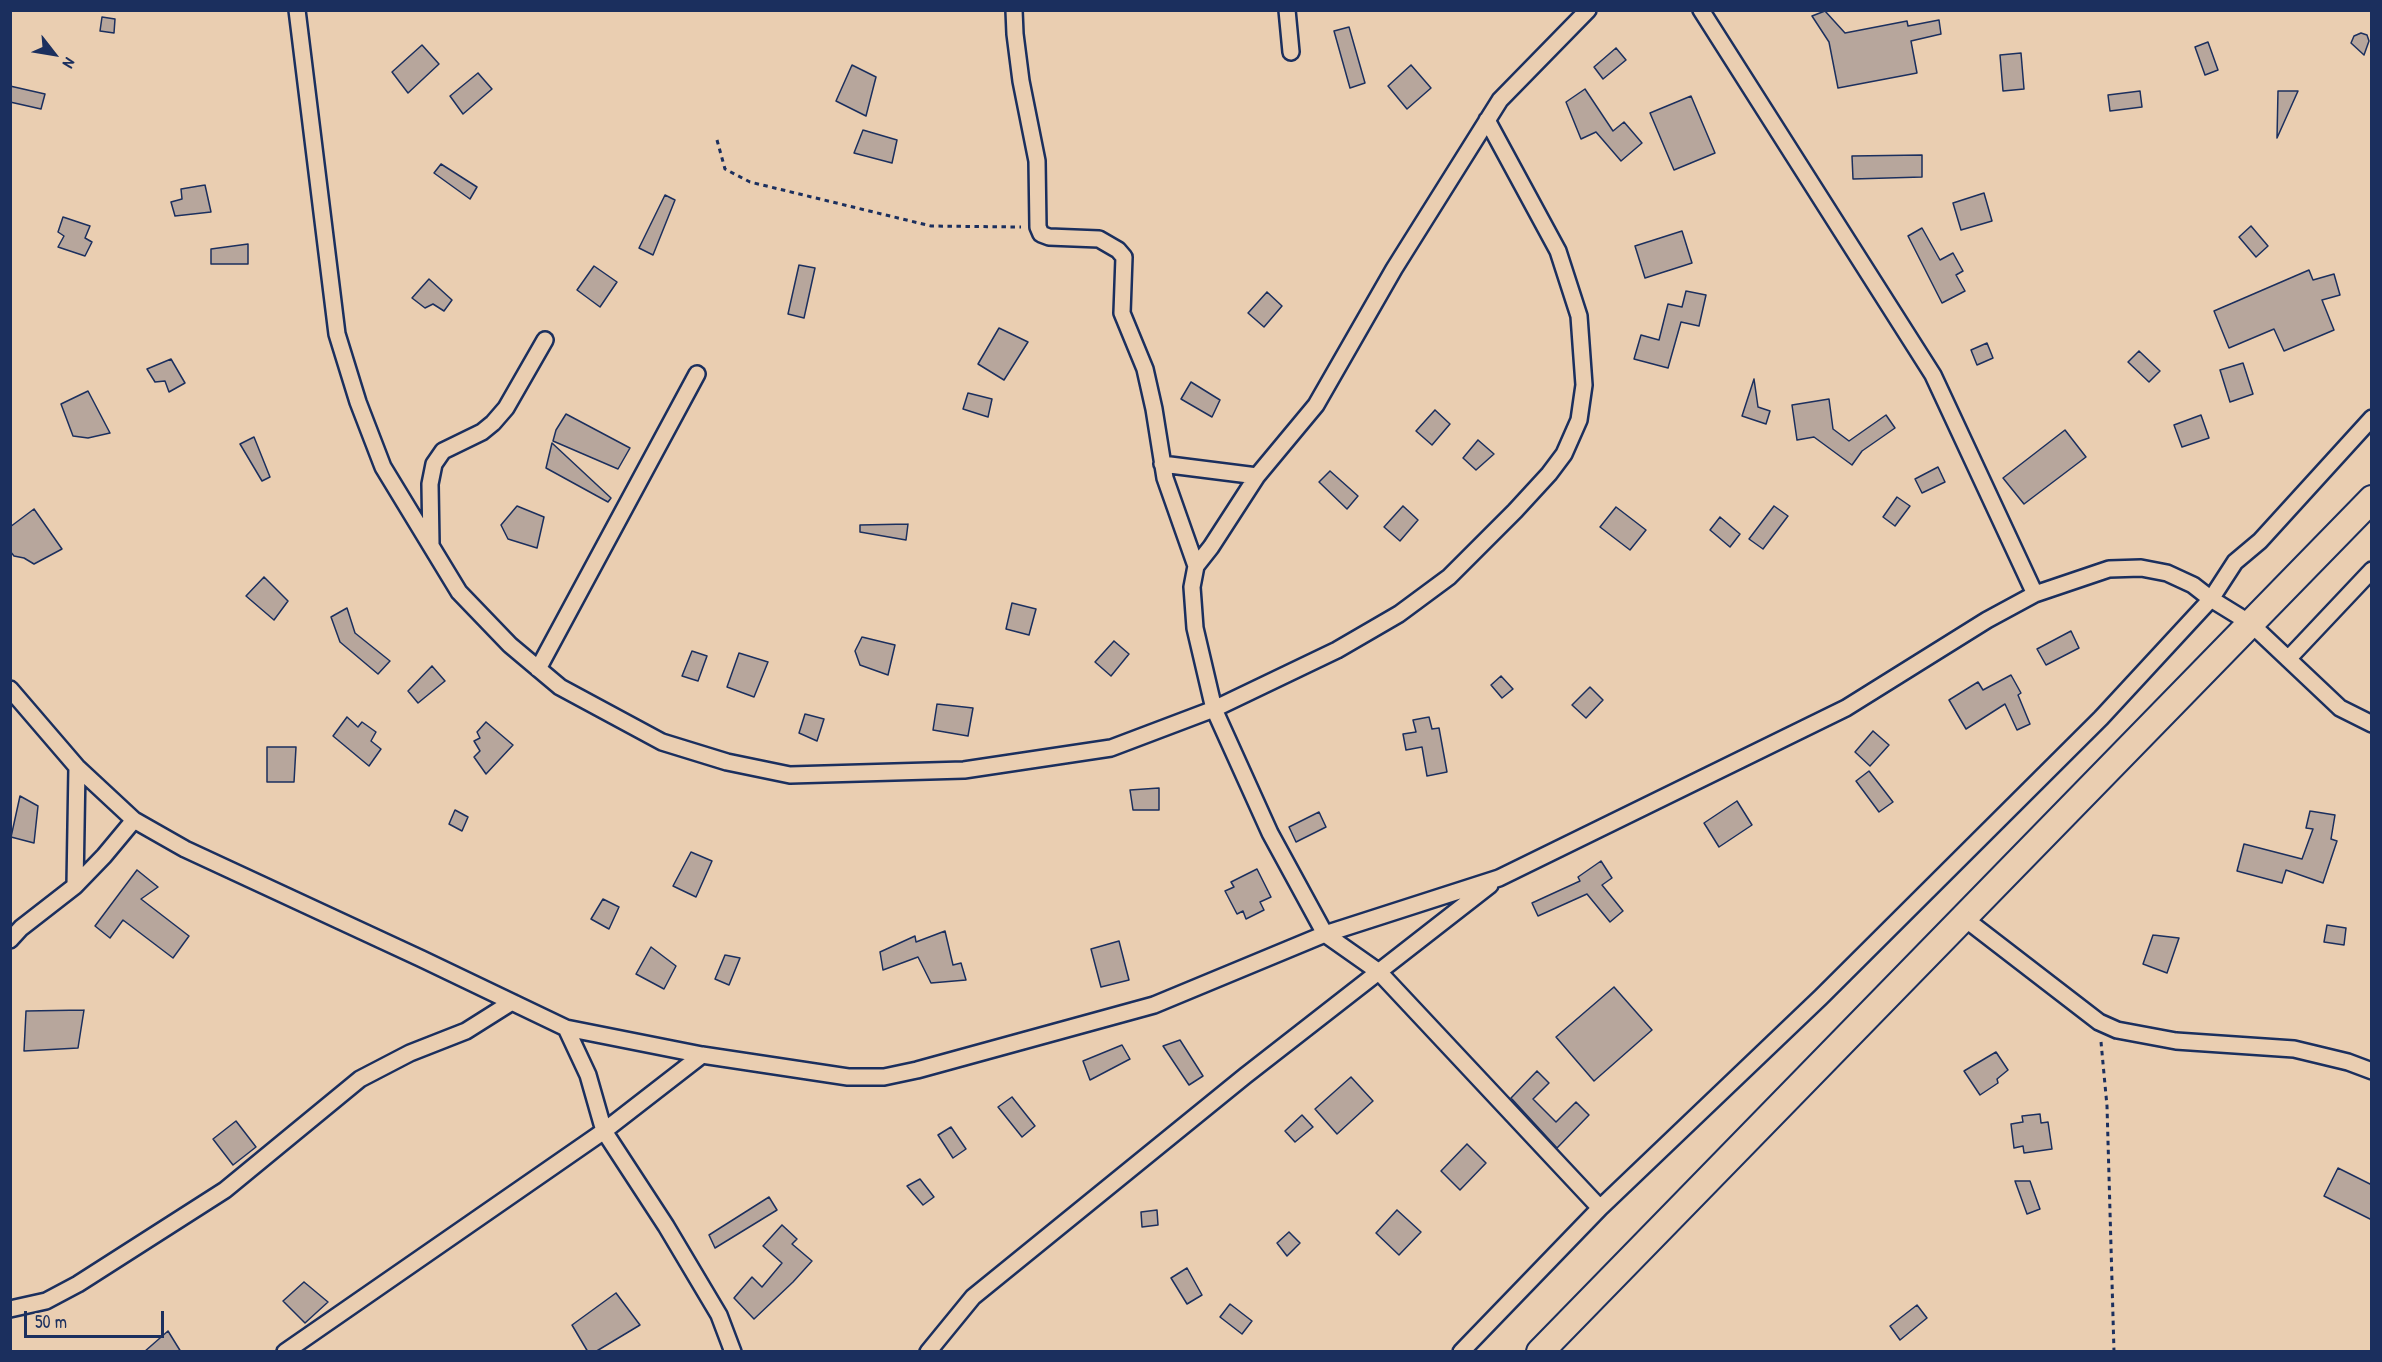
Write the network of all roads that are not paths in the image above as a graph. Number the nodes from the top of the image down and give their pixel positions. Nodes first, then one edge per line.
1 (297, 10) edge
2 (1014, 10) edge
3 (1287, 10) edge
4 (1588, 10) edge
5 (1701, 10) edge
6 (1291, 52) dead end
7 (1487, 120) junction
8 (545, 340) dead end
9 (697, 374) dead end
10 (2372, 418) edge
11 (1162, 464) junction
12 (1257, 476) junction
13 (2372, 499) edge
14 (430, 545) junction
15 (1196, 566) junction
16 (2372, 570) edge
17 (2035, 594) junction
18 (2211, 599) junction
19 (2250, 622) junction
20 (2288, 659) junction
21 (538, 669) junction
22 (10, 689) edge
23 (1214, 709) junction
24 (2372, 724) edge
25 (77, 767) junction
26 (134, 820) junction
27 (1499, 878) junction
28 (75, 885) junction
29 (1964, 918) junction
30 (1326, 934) junction
31 (10, 940) edge
32 (1379, 972) junction
33 (512, 1002) junction
34 (566, 1028) junction
35 (702, 1056) junction
36 (2372, 1071) edge
37 (604, 1131) junction
38 (1600, 1208) junction
39 (10, 1309) edge
40 (285, 1352) edge
41 (733, 1352) edge
42 (928, 1352) edge
43 (1461, 1352) edge
44 (1540, 1352) edge

1 - 14 street
2 - 11 street
3 - 6 street
4 - 7 street
5 - 17 street
7 - 12 street
7 - 23 street
8 - 14 street
9 - 21 street
10 - 18 street
11 - 12 street
11 - 15 street
12 - 15 street
13 - 19 main road
14 - 21 street
15 - 23 street
16 - 20 street
17 - 18 street
17 - 27 street
18 - 19 street
18 - 38 street
19 - 20 street
19 - 29 main road
20 - 24 street
21 - 23 street
22 - 25 street
23 - 30 street
25 - 26 street
25 - 28 street
26 - 28 street
26 - 33 street
27 - 30 street
27 - 32 street
28 - 31 street
29 - 36 street
29 - 44 main road
30 - 32 street
30 - 35 street
32 - 38 street
32 - 42 street
33 - 34 street
33 - 39 street
34 - 35 street
34 - 37 street
35 - 37 street
37 - 40 street
37 - 41 street
38 - 43 street

